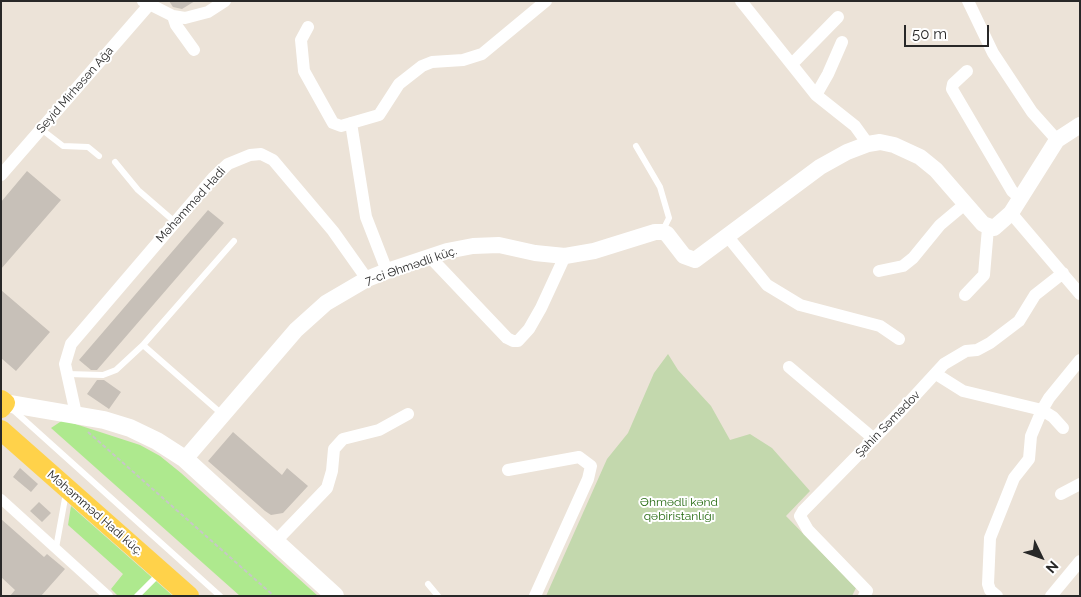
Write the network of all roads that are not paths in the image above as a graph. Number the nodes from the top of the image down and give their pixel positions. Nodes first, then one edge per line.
1 (225, 1) edge
2 (546, 1) edge
3 (741, 1) edge
4 (968, 1) edge
5 (146, 3) edge
6 (173, 16) junction
7 (838, 17) dead end
8 (308, 27) dead end
9 (842, 42) dead end
10 (194, 50) dead end
11 (792, 64) junction
12 (967, 71) dead end
13 (816, 95) junction
14 (351, 123) junction
15 (1080, 125) edge
16 (41, 130) junction
17 (1057, 140) junction
18 (868, 144) junction
19 (636, 146) dead end
20 (99, 156) dead end
21 (115, 162) dead end
22 (1, 175) edge
23 (1021, 199) junction
24 (964, 204) junction
25 (1011, 213) junction
26 (175, 222) junction
27 (988, 228) junction
28 (663, 232) junction
29 (728, 237) junction
30 (234, 241) dead end
31 (564, 256) junction
32 (430, 257) junction
33 (387, 271) junction
34 (880, 271) dead end
35 (1062, 273) junction
36 (367, 279) junction
37 (1080, 294) edge
38 (965, 295) dead end
39 (899, 339) dead end
40 (143, 345) junction
41 (1080, 360) edge
42 (789, 367) dead end
43 (66, 374) junction
44 (936, 374) junction
45 (3, 404) edge
46 (1042, 410) junction
47 (76, 414) junction
48 (408, 414) dead end
49 (224, 416) junction
50 (1063, 428) dead end
51 (1, 430) edge
52 (874, 439) junction
53 (185, 459) junction
54 (508, 470) dead end
55 (1080, 484) edge
56 (67, 488) junction
57 (1061, 494) dead end
58 (1, 499) edge
59 (274, 542) junction
60 (56, 548) junction
61 (1080, 561) edge
62 (161, 571) junction
63 (428, 584) dead end
64 (868, 594) edge
65 (108, 596) edge
66 (137, 596) edge
67 (189, 596) edge
68 (220, 596) edge
69 (335, 596) edge
70 (438, 596) edge
71 (534, 596) edge
72 (997, 596) edge
73 (1051, 596) edge

1 - 6 street, Seyid Mirhəsən Ağa
2 - 14 street
3 - 11 street
4 - 17 street
5 - 6 street, Seyid Mirhəsən Ağa
5 - 16 street, Seyid Mirhəsən Ağa
6 - 10 street
7 - 11 street
8 - 14 street
9 - 13 street
11 - 13 street
12 - 23 street
13 - 18 street
14 - 33 street
15 - 17 street
16 - 20 lane
16 - 22 street, Seyid Mirhəsən Ağa
17 - 23 street
18 - 24 street
18 - 29 street
19 - 28 lane
21 - 26 lane
23 - 25 street
24 - 27 street
24 - 34 street
25 - 27 street
25 - 35 street
26 - 36 street, Məhəmməd Hadi
26 - 43 street, Məhəmməd Hadi
27 - 38 street
28 - 29 street
28 - 31 street, 7-ci Əhmədli küç.
29 - 39 street
30 - 40 lane
31 - 32 street, 7-ci Əhmədli küç.
31 - 32 street
32 - 33 street, 7-ci Əhmədli küç.
33 - 36 street, 7-ci Əhmədli küç.
35 - 37 street
35 - 44 street, Şahin Səmədov
36 - 49 street, 7-ci Əhmədli küç.
40 - 43 lane
40 - 49 lane
41 - 46 street
42 - 52 street
43 - 47 street, Məhəmməd Hadi
44 - 46 street
44 - 52 street, Şahin Səmədov
45 - 47 main road
45 - 68 lane
46 - 50 street
46 - 72 street
47 - 53 main road
48 - 59 street
49 - 53 street, 7-ci Əhmədli küç.
51 - 56 main road, Məhəmməd Hadi küç.
52 - 64 street, Şahin Səmədov
53 - 59 main road
54 - 71 street
55 - 57 street
56 - 60 lane
56 - 62 main road, Məhəmməd Hadi küç.
58 - 60 street
59 - 69 main road
60 - 65 street
61 - 73 street
62 - 66 lane
62 - 67 main road, Məhəmməd Hadi küç.
63 - 70 lane

